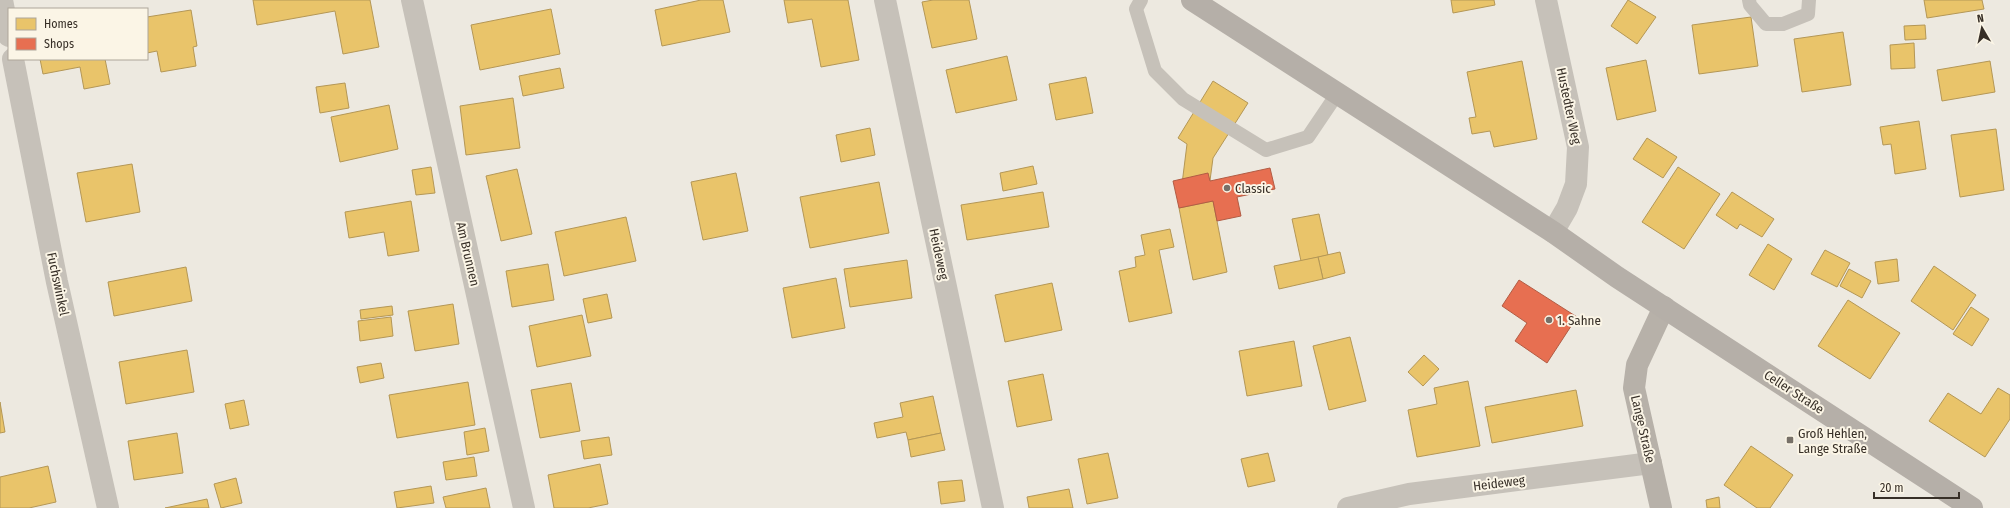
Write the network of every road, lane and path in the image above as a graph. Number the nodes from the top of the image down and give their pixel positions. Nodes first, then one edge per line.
1 (2, 0) edge
2 (412, 0) edge
3 (885, 0) edge
4 (1141, 0) edge
5 (1192, 0) edge
6 (1546, 0) edge
7 (1749, 0) edge
8 (1809, 0) edge
9 (8, 31) edge
10 (13, 60) edge
11 (1337, 94) junction
12 (1553, 232) junction
13 (1664, 307) junction
14 (1651, 463) junction
15 (108, 508) edge
16 (524, 508) edge
17 (993, 508) edge
18 (1348, 508) edge
19 (1661, 508) edge
20 (1972, 508) edge

1 - 9 street
2 - 16 street, Am Brunnen
3 - 17 street, Heideweg
4 - 11 lane
5 - 11 main road, Celler Straße
6 - 12 street, Hustedter Weg
7 - 8 lane
10 - 15 street, Fuchswinkel
11 - 12 main road, Celler Straße
12 - 13 main road, Celler Straße
13 - 14 main road, Lange Straße
13 - 20 main road, Celler Straße
14 - 18 street, Heideweg
14 - 19 main road, Lange Straße

